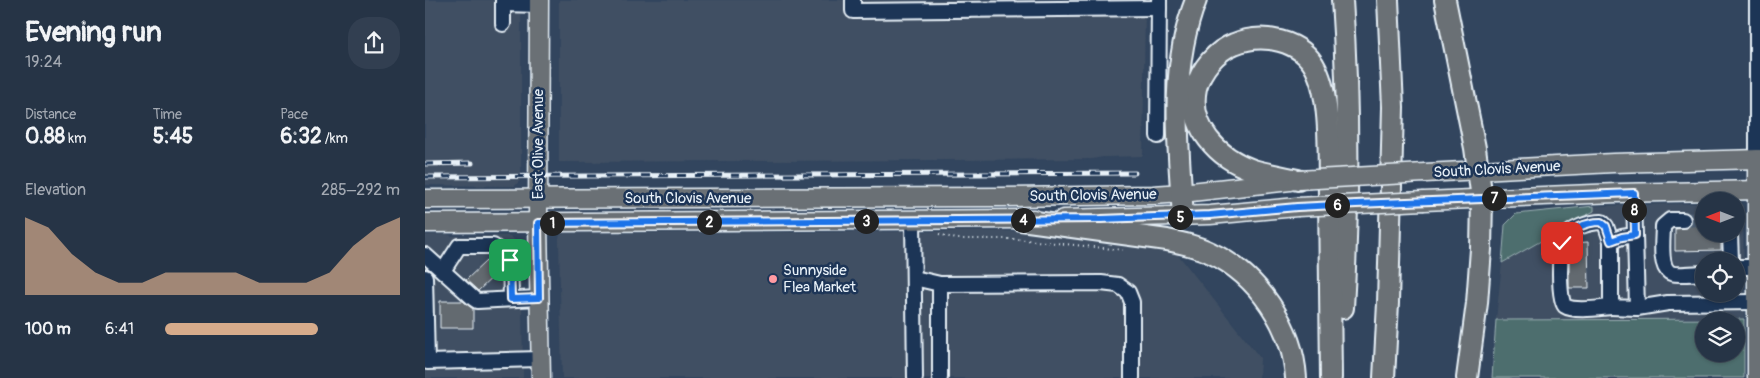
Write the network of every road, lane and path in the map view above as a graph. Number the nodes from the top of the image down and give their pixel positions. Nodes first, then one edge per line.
1 (853, 0) edge
2 (1196, 0) edge
3 (1342, 0) edge
4 (1388, 0) edge
5 (1445, 0) edge
6 (1757, 0) edge
7 (503, 2) edge
8 (539, 2) edge
9 (1159, 4) edge
10 (503, 24) dead end
11 (1158, 136) dead end
12 (1758, 159) edge
13 (1479, 170) junction
14 (1297, 180) junction
15 (1758, 190) edge
16 (1182, 193) junction
17 (1634, 193) junction
18 (1077, 196) junction
19 (538, 198) junction
20 (425, 199) edge
21 (1482, 199) junction
22 (1183, 216) junction
23 (913, 220) junction
24 (1021, 220) junction
25 (1683, 220) tunnel mouth
26 (425, 223) edge
27 (538, 223) junction
28 (934, 234) dead end
29 (1635, 235) junction
30 (1611, 241) junction
31 (1131, 251) dead end
32 (425, 255) edge
33 (1745, 267) edge
34 (1756, 267) junction
35 (443, 271) junction
36 (1695, 273) edge
37 (425, 277) edge
38 (913, 278) junction
39 (940, 284) junction
40 (539, 298) junction
41 (511, 299) junction
42 (1756, 302) junction
43 (1611, 307) junction
44 (1637, 308) junction
45 (541, 359) junction
46 (426, 362) edge
47 (541, 378) edge
48 (915, 378) edge
49 (940, 378) edge
50 (1132, 378) edge
51 (1297, 378) edge
52 (1331, 378) edge
53 (1338, 378) edge
54 (1384, 378) edge
55 (1467, 378) edge
56 (1757, 378) edge

1 - 9 street
2 - 16 highway
3 - 53 highway
4 - 54 highway
5 - 13 highway
6 - 12 street
7 - 8 street
7 - 10 street
8 - 19 main road, East Olive Avenue
9 - 11 street
12 - 13 main road, South Clovis Avenue
12 - 15 main road
13 - 14 main road, South Clovis Avenue, bridge
13 - 21 highway
14 - 16 main road, South Clovis Avenue
14 - 52 highway
15 - 17 main road, South Clovis Avenue
15 - 34 main road
16 - 18 main road, South Clovis Avenue
16 - 22 highway
17 - 21 main road, South Clovis Avenue
17 - 29 street
18 - 19 main road, South Clovis Avenue
18 - 23 main road
19 - 20 main road, South Clovis Avenue
19 - 27 main road, East Olive Avenue
21 - 22 main road, South Clovis Avenue, bridge
21 - 55 highway
22 - 24 main road, South Clovis Avenue
23 - 24 main road, South Clovis Avenue
23 - 27 main road, South Clovis Avenue
23 - 38 street
24 - 51 highway
25 - 36 street
26 - 27 main road, South Clovis Avenue
27 - 40 main road, East Olive Avenue
28 - 31 path
29 - 30 street
29 - 44 street
30 - 43 street
30 - 43 street
32 - 35 street
33 - 34 street
34 - 42 main road
35 - 41 street
35 - 41 street
37 - 46 street
38 - 39 street
38 - 48 street
39 - 49 street
39 - 50 street
40 - 41 street
40 - 45 main road, East Olive Avenue
42 - 44 street
42 - 56 main road
43 - 44 street
45 - 46 street
45 - 47 main road, East Olive Avenue

